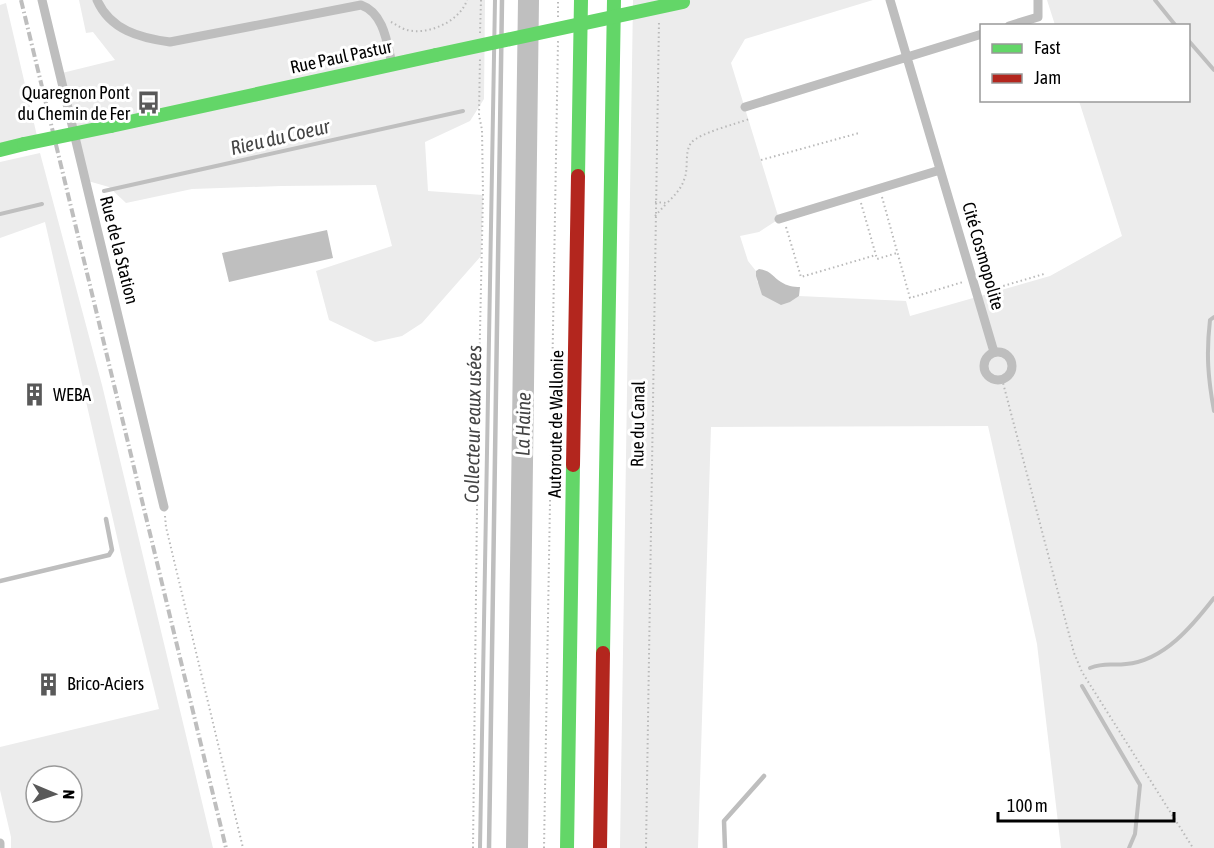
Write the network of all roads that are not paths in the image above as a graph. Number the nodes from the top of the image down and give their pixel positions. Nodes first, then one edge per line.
1 (42, 0) edge
2 (97, 0) edge
3 (502, 0) edge
4 (581, 0) edge
5 (614, 0) edge
6 (890, 0) edge
7 (1038, 0) edge
8 (686, 1) edge
9 (1040, 21) edge
10 (1021, 24) edge
11 (980, 34) edge
12 (907, 57) junction
13 (392, 64) junction
14 (745, 107) dead end
15 (0, 150) edge
16 (940, 170) junction
17 (781, 219) road end
18 (994, 352) junction
19 (164, 507) road end
20 (106, 519) dead end
21 (0, 580) edge
22 (764, 776) dead end
23 (489, 848) edge
24 (567, 848) edge
25 (600, 848) edge
26 (725, 848) edge

1 - 19 street, Rue de la Station
2 - 13 street
3 - 23 lane
4 - 24 main road, Autoroute de Wallonie
5 - 25 main road
6 - 12 street, Cité Cosmopolite
7 - 9 street
8 - 13 main road, Rue Paul Pastur, bridge
9 - 10 street
11 - 12 street
12 - 14 street
12 - 16 street, Cité Cosmopolite
13 - 15 main road, Rue Paul Pastur, bridge
16 - 17 street
16 - 18 street, Cité Cosmopolite
18 - 18 street
20 - 21 lane
22 - 26 lane

